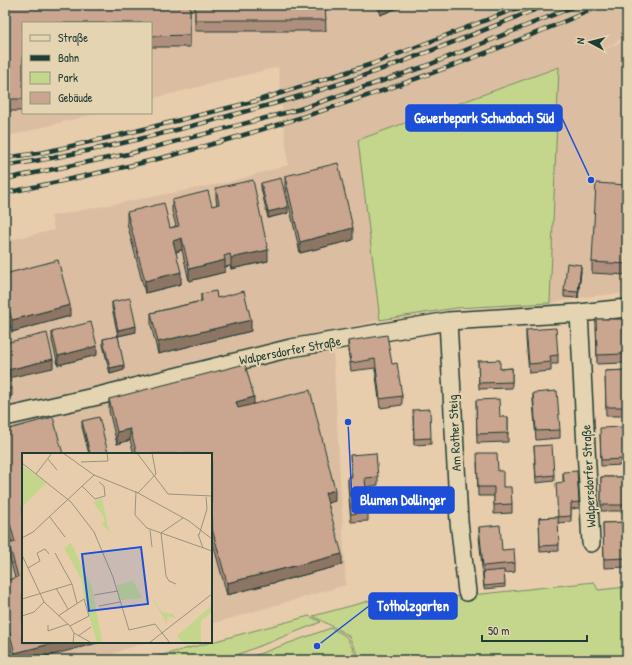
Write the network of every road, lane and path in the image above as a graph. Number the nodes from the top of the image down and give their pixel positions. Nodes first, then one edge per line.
1 (627, 308) edge
2 (579, 313) junction
3 (448, 321) junction
4 (5, 417) edge
5 (591, 543) dead end
6 (467, 592) dead end

1 - 2 street, Walpersdorfer Straße
2 - 3 street, Walpersdorfer Straße
2 - 5 street, Walpersdorfer Straße
3 - 4 street, Walpersdorfer Straße
3 - 6 street, Am Rother Steig

